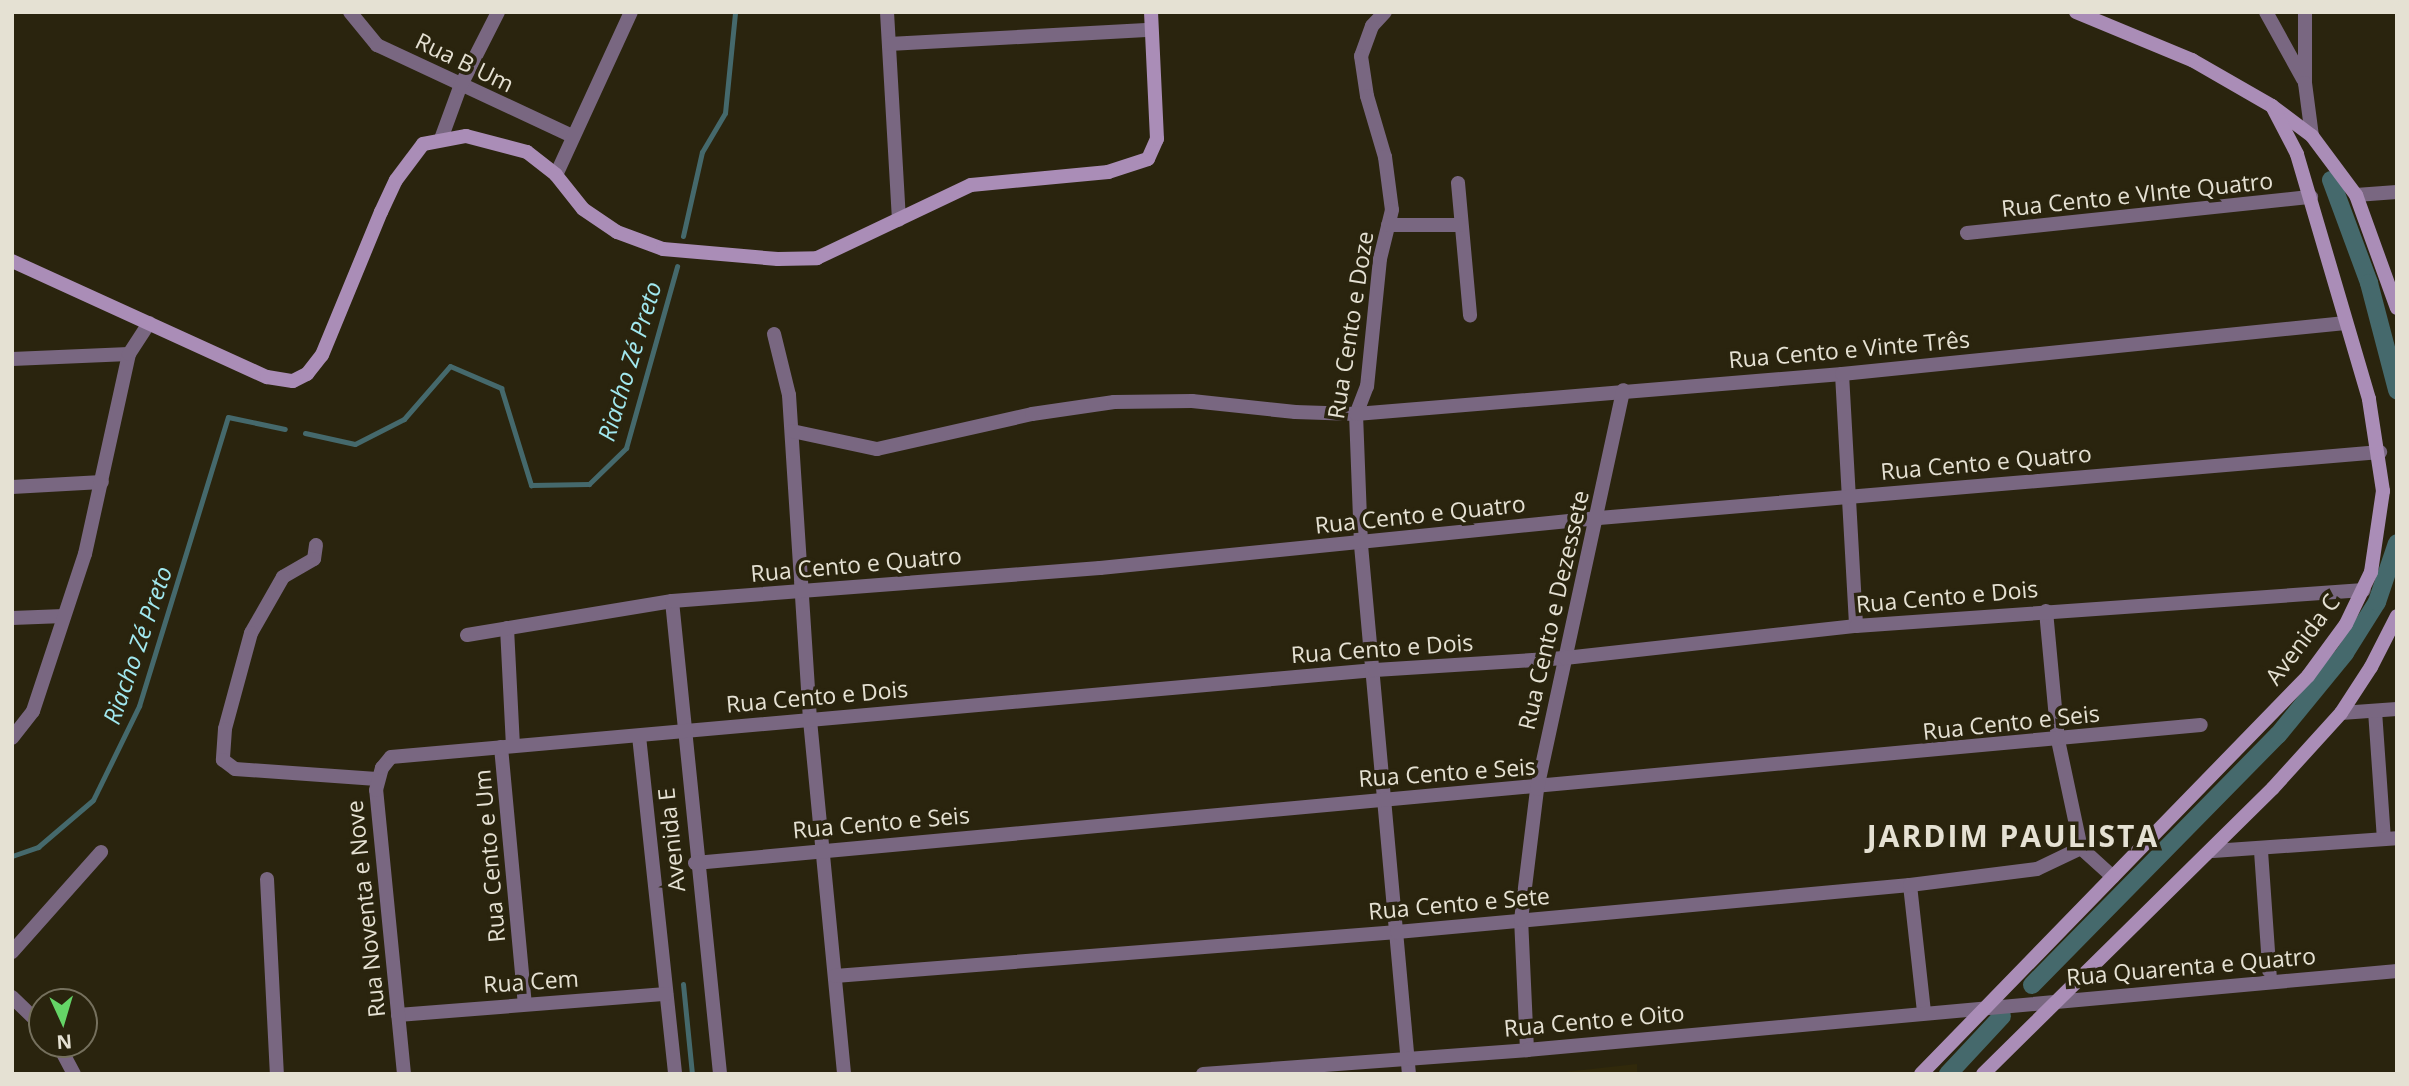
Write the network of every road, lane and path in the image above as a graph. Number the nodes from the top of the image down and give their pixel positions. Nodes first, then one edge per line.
1 (350, 12) edge
2 (498, 12) edge
3 (631, 12) edge
4 (887, 12) edge
5 (1151, 12) edge
6 (1385, 12) edge
7 (2076, 12) edge
8 (2266, 12) edge
9 (2305, 12) edge
10 (364, 19) edge
11 (1151, 30) junction
12 (889, 44) junction
13 (2305, 83) junction
14 (460, 87) junction
15 (2272, 106) junction
16 (572, 136) junction
17 (2312, 136) junction
18 (441, 139) junction
19 (556, 175) junction
20 (1458, 183) dead end
21 (2397, 192) edge
22 (2356, 195) junction
23 (2311, 197) junction
24 (899, 220) junction
25 (1388, 225) junction
26 (1459, 225) junction
27 (1967, 233) dead end
28 (12, 261) edge
29 (2397, 308) edge
30 (1469, 315) dead end
31 (149, 323) junction
32 (2345, 323) junction
33 (774, 334) dead end
34 (129, 354) junction
35 (12, 359) edge
36 (1842, 374) junction
37 (1623, 390) junction
38 (1356, 414) junction
39 (792, 431) junction
40 (2380, 452) junction
41 (102, 482) junction
42 (12, 487) edge
43 (1851, 495) junction
44 (1599, 518) junction
45 (316, 545) dead end
46 (1361, 545) junction
47 (2364, 590) junction
48 (802, 592) junction
49 (672, 601) junction
50 (2046, 611) junction
51 (64, 616) junction
52 (2397, 616) edge
53 (12, 618) edge
54 (1856, 626) junction
55 (507, 628) junction
56 (467, 635) dead end
57 (1565, 658) junction
58 (1375, 670) junction
59 (2397, 709) edge
60 (2375, 711) junction
61 (2341, 713) junction
62 (810, 720) junction
63 (2201, 725) dead end
64 (683, 730) junction
65 (639, 736) junction
66 (12, 738) edge
67 (2058, 740) junction
68 (507, 746) junction
69 (404, 754) joint
70 (377, 779) junction
71 (1537, 789) junction
72 (1384, 798) junction
73 (2390, 839) edge
74 (2081, 848) junction
75 (823, 849) junction
76 (2213, 851) junction
77 (2261, 851) junction
78 (101, 852) dead end
79 (695, 863) junction
80 (2113, 877) junction
81 (267, 880) dead end
82 (1910, 885) junction
83 (1521, 920) junction
84 (1397, 932) junction
85 (12, 952) edge
86 (2397, 971) edge
87 (835, 976) junction
88 (2270, 981) junction
89 (666, 994) junction
90 (12, 997) edge
91 (2056, 1002) junction
92 (525, 1004) junction
93 (1989, 1007) junction
94 (1924, 1011) junction
95 (28, 1012) edge
96 (398, 1015) junction
97 (1527, 1050) junction
98 (1408, 1055) junction
99 (65, 1058) edge
100 (74, 1074) edge
101 (277, 1074) edge
102 (404, 1074) edge
103 (675, 1074) edge
104 (720, 1074) edge
105 (844, 1074) edge
106 (1203, 1074) edge
107 (1409, 1074) edge
108 (1921, 1074) edge
109 (1983, 1074) edge

1 - 10 street, Rua B Um
2 - 14 street
3 - 16 street
4 - 12 street
5 - 11 main road
6 - 25 street, Rua Cento e Doze
7 - 15 main road
8 - 13 street
9 - 13 street
10 - 14 street, Rua B Um
11 - 12 street
11 - 24 main road
12 - 24 street
13 - 17 street
14 - 16 street, Rua B Um
14 - 18 street
15 - 17 main road
15 - 23 main road, Avenida C
16 - 19 street
17 - 22 main road
18 - 19 main road
18 - 31 main road
19 - 24 main road
20 - 26 street
21 - 22 street
22 - 29 main road
23 - 27 street, Rua Cento e VInte Quatro
23 - 32 main road, Avenida C
25 - 26 street
25 - 38 street, Rua Cento e Doze
26 - 30 street
28 - 31 main road
31 - 34 street
32 - 36 street, Rua Cento e Vinte Três
32 - 40 main road, Avenida C
33 - 39 street
34 - 35 street
34 - 41 street
36 - 37 street, Rua Cento e Vinte Três
36 - 43 street
37 - 38 street, Rua Cento e Vinte Três
37 - 44 street, Rua Cento e Dezessete
38 - 39 street, Rua Cento e Vinte Três
38 - 46 street, Rua Cento e Doze
39 - 48 street
40 - 43 street, Rua Cento e Quatro
40 - 47 main road, Avenida C
41 - 42 street
41 - 51 street
43 - 44 street, Rua Cento e Quatro
43 - 54 street
44 - 46 street, Rua Cento e Quatro
44 - 57 street, Rua Cento e Dezessete
45 - 70 street
46 - 48 street, Rua Cento e Quatro
46 - 58 street, Rua Cento e Doze
47 - 50 street, Rua Cento e Dois
47 - 80 main road, Avenida C
48 - 49 street, Rua Cento e Quatro
48 - 62 street
49 - 55 street, Rua Cento e Quatro
49 - 64 street, Avenida E
50 - 54 street, Rua Cento e Dois
50 - 67 street
51 - 53 street
51 - 66 street
52 - 61 main road
54 - 57 street, Rua Cento e Dois
55 - 56 street, Rua Cento e Quatro
55 - 68 street, Rua Cento e Um
57 - 58 street, Rua Cento e Dois
57 - 71 street, Rua Cento e Dezessete
58 - 62 street, Rua Cento e Dois
58 - 72 street, Rua Cento e Doze
59 - 60 street
60 - 61 street
60 - 73 street
61 - 76 main road
62 - 64 street, Rua Cento e Dois
62 - 75 street
63 - 67 street, Rua Cento e Seis
64 - 65 street, Rua Cento e Dois
64 - 79 street, Avenida E
65 - 68 street, Rua Cento e Dois
65 - 89 street, Avenida E
67 - 71 street, Rua Cento e Seis
67 - 74 street
68 - 69 street, Rua Cento e Dois
68 - 92 street, Rua Cento e Um
69 - 70 street, Rua Noventa e Nove
70 - 96 street, Rua Noventa e Nove
71 - 72 street, Rua Cento e Seis
71 - 83 street, Rua Cento e Dezessete
72 - 75 street, Rua Cento e Seis
72 - 84 street, Rua Cento e Doze
73 - 77 street
74 - 80 street
74 - 82 street, Rua Cento e Sete
75 - 79 street, Rua Cento e Seis
75 - 87 street
76 - 77 street
76 - 91 main road
77 - 88 street
78 - 85 street
79 - 104 street, Avenida E
80 - 93 main road, Avenida C
81 - 101 street
82 - 83 street, Rua Cento e Sete
82 - 94 street
83 - 84 street, Rua Cento e Sete
83 - 97 street, Rua Cento e Dezessete
84 - 87 street, Rua Cento e Sete
84 - 98 street, Rua Cento e Doze
86 - 88 street, Rua Quarenta e Quatro
87 - 105 street
88 - 91 street, Rua Quarenta e Quatro
89 - 92 street, Rua Cem
89 - 103 street, Avenida E
90 - 95 street
91 - 93 street, Rua Quarenta e Quatro
91 - 109 main road
92 - 96 street, Rua Cem
93 - 94 street, Rua Cento e Oito
93 - 108 main road, Avenida C
94 - 97 street, Rua Cento e Oito
96 - 102 street, Rua Noventa e Nove
97 - 98 street, Rua Cento e Oito
98 - 106 street, Rua Cento e Oito
98 - 107 street, Rua Cento e Doze
99 - 100 street

